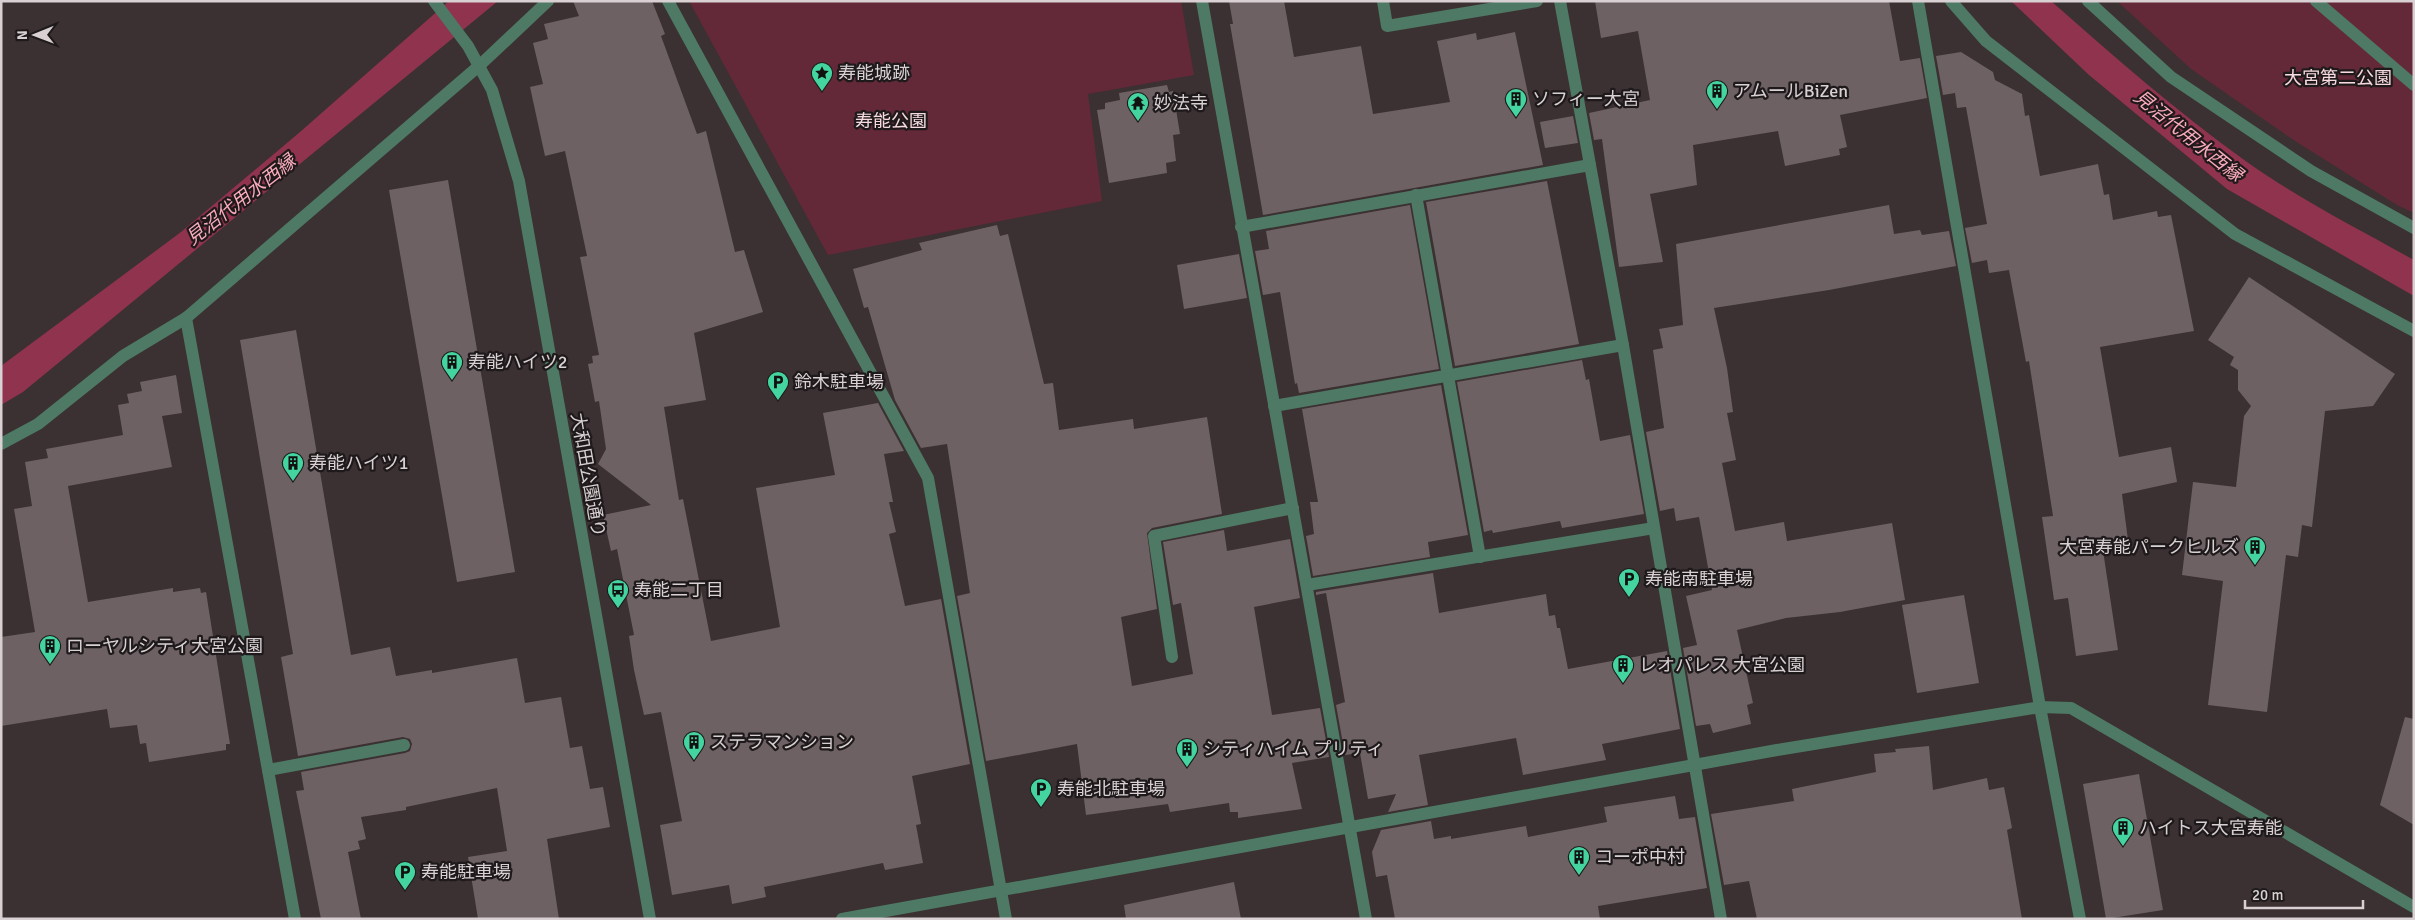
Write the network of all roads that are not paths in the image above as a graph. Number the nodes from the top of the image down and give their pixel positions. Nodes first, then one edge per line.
1 (548, 1) edge
2 (668, 1) edge
3 (1202, 1) edge
4 (1383, 1) edge
5 (1537, 1) edge
6 (1560, 1) edge
7 (1918, 1) edge
8 (1951, 1) edge
9 (2088, 1) edge
10 (2316, 1) edge
11 (435, 2) edge
12 (480, 65) junction
13 (2414, 85) edge
14 (1590, 165) junction
15 (1416, 195) junction
16 (1241, 227) junction
17 (2414, 228) edge
18 (186, 318) junction
19 (2414, 331) edge
20 (1623, 345) junction
21 (1448, 376) junction
22 (1274, 406) junction
23 (1, 444) edge
24 (1293, 508) junction
25 (1654, 528) junction
26 (1480, 556) junction
27 (1307, 586) junction
28 (1172, 656) dead end
29 (2040, 707) junction
30 (404, 746) dead end
31 (1694, 766) junction
32 (268, 770) junction
33 (1350, 828) junction
34 (1001, 891) junction
35 (2414, 906) edge
36 (295, 919) edge
37 (650, 919) edge
38 (842, 919) edge
39 (1006, 919) edge
40 (1366, 919) edge
41 (1721, 919) edge
42 (2080, 919) edge

1 - 12 street
2 - 34 street
3 - 16 street
4 - 5 street
6 - 14 street
7 - 29 street
8 - 19 street
9 - 17 street
10 - 13 street
11 - 12 street, 大和田公園通り
12 - 18 street
12 - 37 street, 大和田公園通り
14 - 15 street
14 - 20 street
15 - 16 street
15 - 21 street
16 - 22 street
18 - 23 street
18 - 32 street
20 - 21 street
20 - 25 street
21 - 22 street
21 - 26 street
22 - 24 street
24 - 27 street
24 - 28 street
25 - 26 street
25 - 31 street
26 - 27 street
27 - 33 street
29 - 31 street
29 - 35 street
29 - 42 street
30 - 32 street
31 - 33 street
31 - 41 street
32 - 36 street
33 - 34 street
33 - 40 street
34 - 38 street
34 - 39 street

